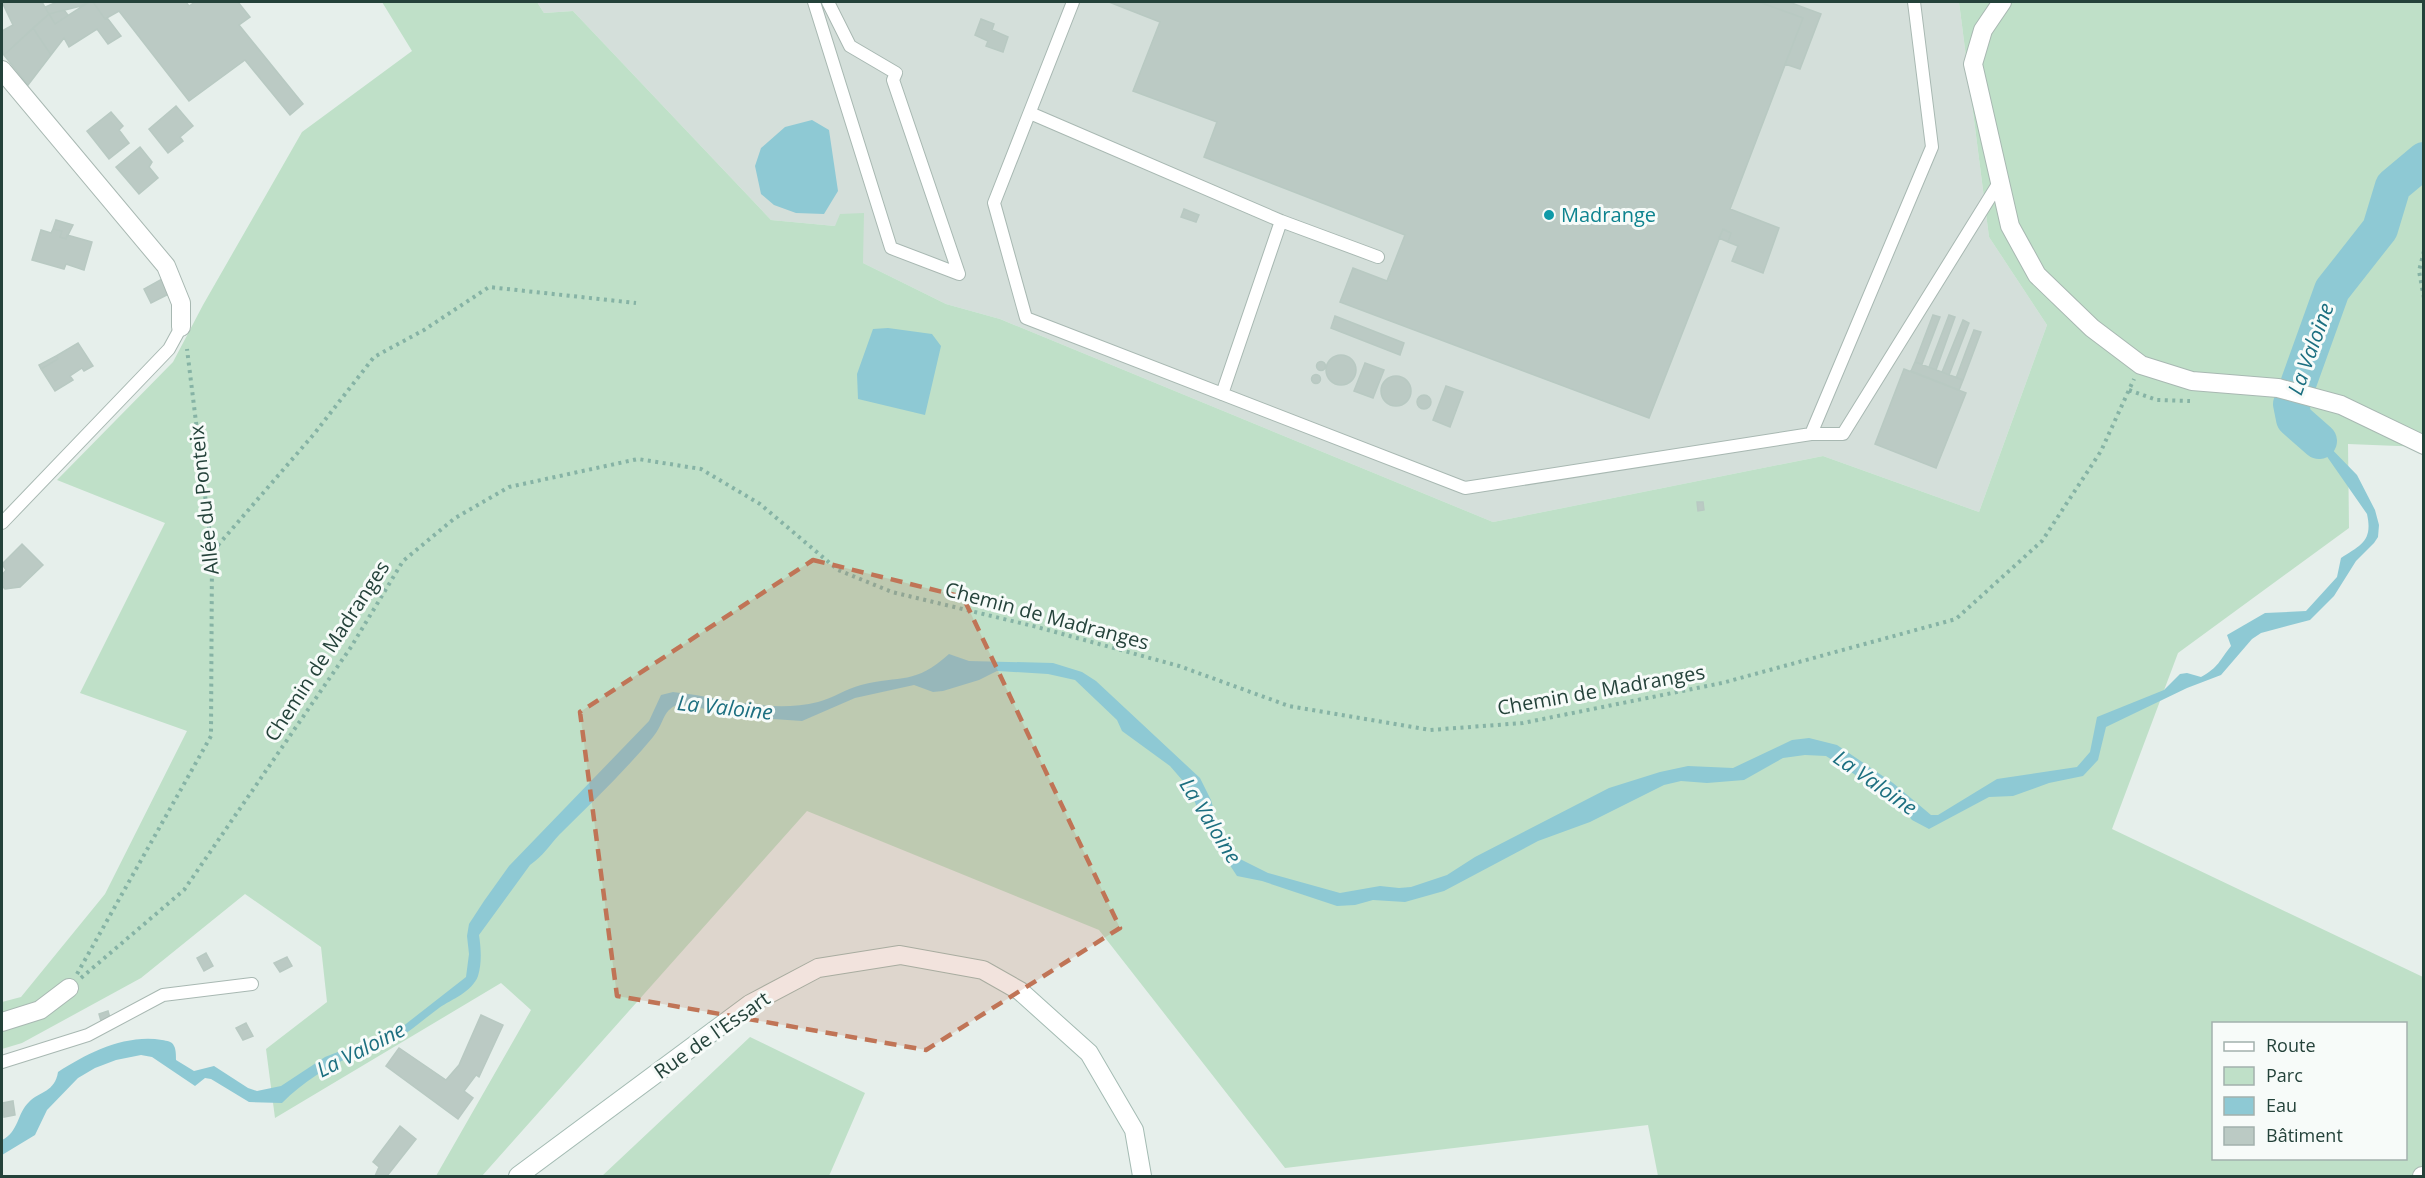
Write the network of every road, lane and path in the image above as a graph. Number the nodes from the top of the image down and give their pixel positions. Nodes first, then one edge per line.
1 (814, 2) edge
2 (828, 2) edge
3 (1073, 2) edge
4 (1914, 2) edge
5 (2002, 2) edge
6 (2, 70) edge
7 (1030, 113) junction
8 (2000, 182) junction
9 (1281, 221) junction
10 (2424, 251) edge
11 (1378, 257) dead end
12 (2424, 298) edge
13 (636, 303) dead end
14 (181, 327) junction
15 (2140, 365) junction
16 (1222, 394) junction
17 (1812, 434) junction
18 (2424, 445) edge
19 (2, 523) edge
20 (212, 552) junction
21 (252, 984) dead end
22 (69, 988) junction
23 (2, 1022) edge
24 (2, 1062) edge
25 (518, 1176) edge
26 (1142, 1176) edge

1 - 2 lane
3 - 7 lane
4 - 17 lane
5 - 8 street
6 - 14 street
7 - 9 lane
7 - 16 lane
8 - 15 street
8 - 17 lane
9 - 11 lane
9 - 16 lane
10 - 12 path
13 - 20 path
14 - 19 lane
14 - 20 path, Allée du Ponteix
15 - 18 street
15 - 22 path, Chemin de Madranges
16 - 17 lane
20 - 22 path, Allée du Ponteix
21 - 24 lane
22 - 23 street
25 - 26 street, Rue de l'Essart

